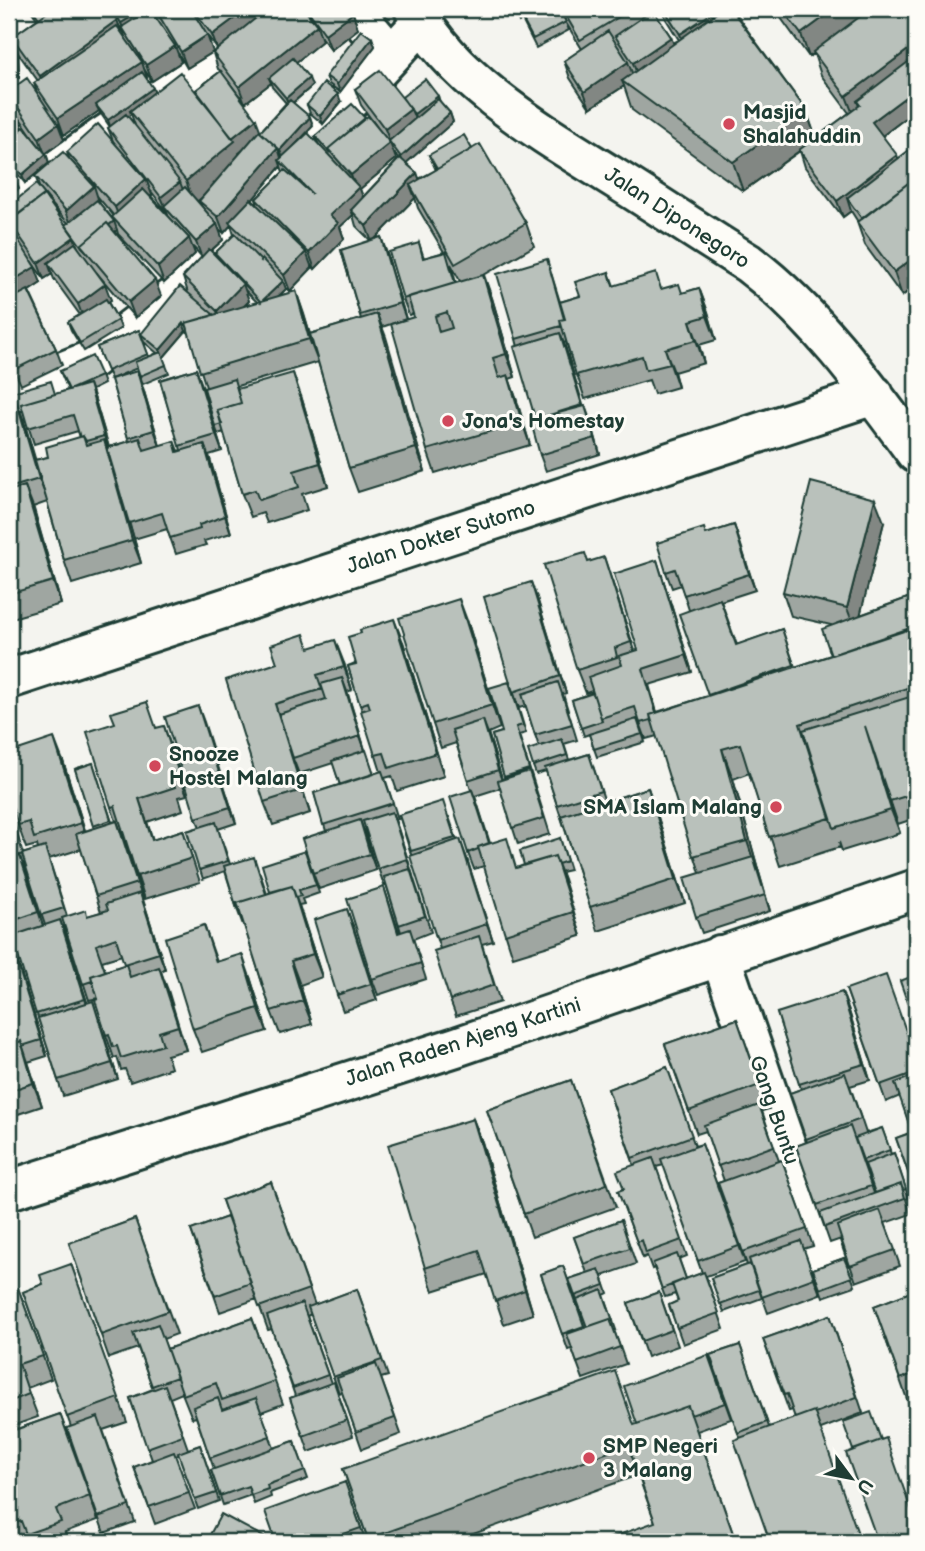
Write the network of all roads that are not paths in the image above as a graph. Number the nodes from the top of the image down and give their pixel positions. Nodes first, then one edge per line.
1 (290, 9) edge
2 (352, 9) edge
3 (418, 15) edge
4 (391, 55) junction
5 (9, 204) edge
6 (9, 393) edge
7 (874, 395) junction
8 (916, 453) edge
9 (9, 679) edge
10 (916, 889) edge
11 (720, 955) junction
12 (9, 1190) edge
13 (827, 1264) edge

1 - 5 street
2 - 4 street
3 - 4 street
3 - 7 street, Jalan Diponegoro
4 - 6 street
7 - 8 street, Jalan Diponegoro
7 - 9 street, Jalan Dokter Sutomo
10 - 11 street, Jalan Raden Ajeng Kartini
11 - 12 street, Jalan Raden Ajeng Kartini
11 - 13 street, Gang Buntu

